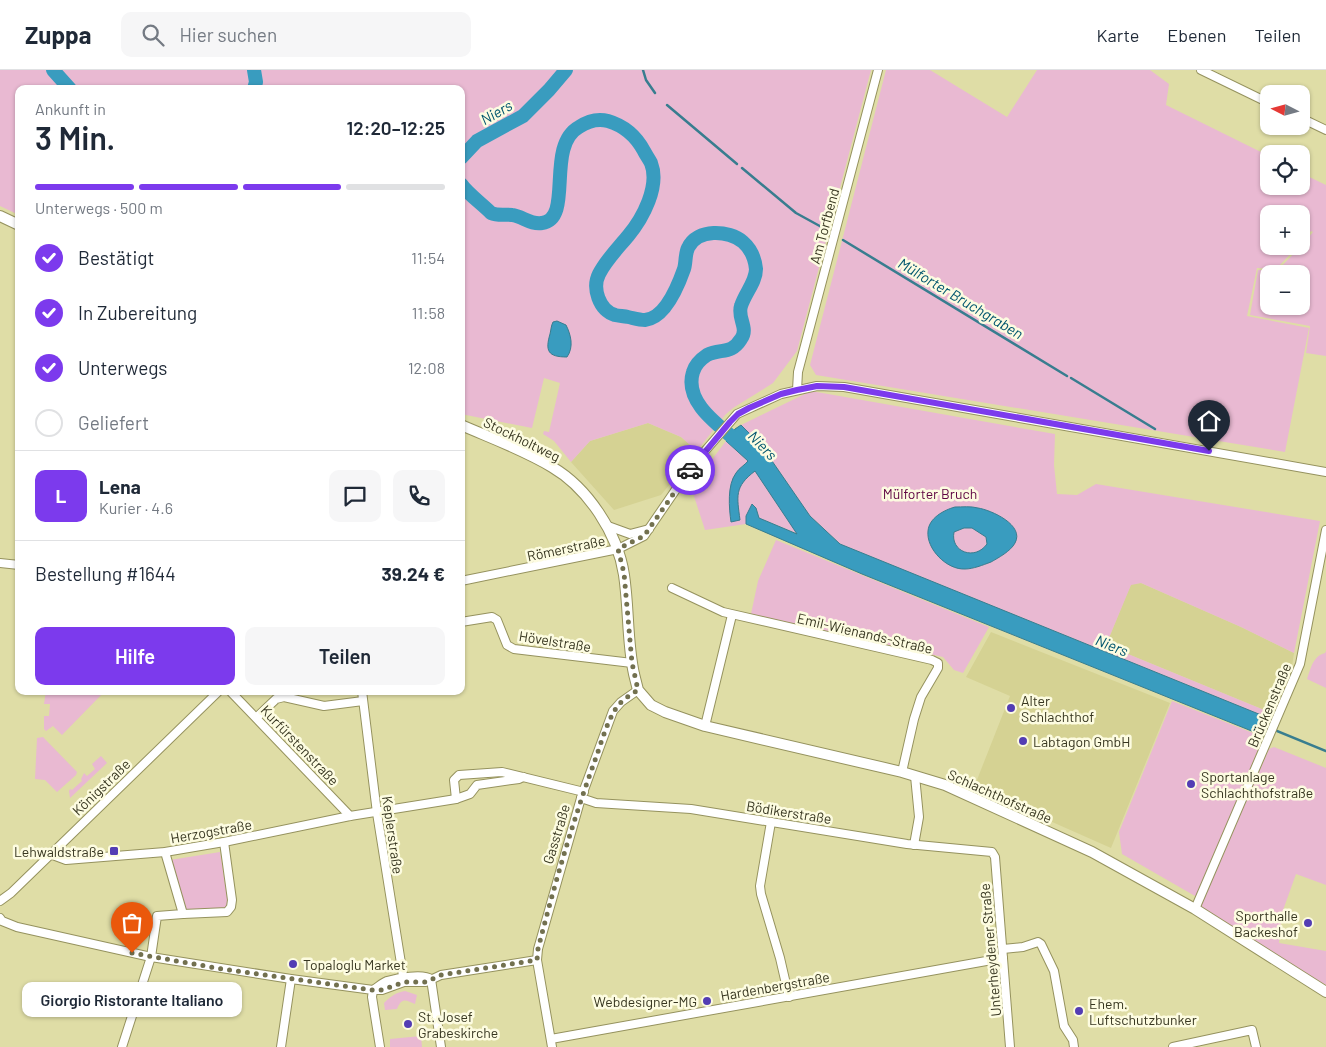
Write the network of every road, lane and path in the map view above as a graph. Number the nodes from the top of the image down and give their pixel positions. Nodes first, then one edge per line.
1 (878, 70) edge
2 (1201, 70) edge
3 (1260, 98) edge
4 (1310, 122) edge
5 (1326, 130) edge
6 (0, 216) edge
7 (15, 223) edge
8 (797, 390) junction
9 (465, 427) edge
10 (1326, 472) edge
11 (608, 526) junction
12 (650, 528) junction
13 (1326, 530) edge
14 (618, 549) junction
15 (0, 563) edge
16 (15, 565) edge
17 (465, 580) edge
18 (672, 588) dead end
19 (732, 615) junction
20 (465, 621) edge
21 (632, 663) junction
22 (638, 690) junction
23 (215, 695) edge
24 (234, 695) edge
25 (362, 695) edge
26 (363, 701) junction
27 (257, 718) junction
28 (705, 726) junction
29 (902, 772) junction
30 (915, 776) junction
31 (523, 777) junction
32 (582, 795) junction
33 (456, 799) junction
34 (377, 813) junction
35 (350, 816) junction
36 (771, 822) junction
37 (224, 842) junction
38 (914, 845) junction
39 (165, 852) junction
40 (992, 852) joint
41 (50, 854) junction
42 (0, 901) edge
43 (1195, 910) junction
44 (183, 914) junction
45 (0, 918) edge
46 (1003, 949) junction
47 (151, 957) junction
48 (1003, 958) junction
49 (537, 960) junction
50 (431, 979) junction
51 (291, 980) junction
52 (403, 980) junction
53 (373, 990) junction
54 (1326, 992) edge
55 (789, 996) junction
56 (552, 1043) edge
57 (122, 1047) edge
58 (281, 1047) edge
59 (380, 1047) edge
60 (441, 1047) edge
61 (1010, 1047) edge
62 (1074, 1047) edge
63 (1174, 1047) edge
64 (1256, 1047) edge

1 - 8 street, Am Torfbend
2 - 3 street
4 - 5 street
6 - 7 main road
8 - 10 street, Römerstraße
8 - 12 street, Römerstraße
9 - 11 main road, Stockholtweg
11 - 12 street
11 - 14 main road
12 - 14 street, Römerstraße
13 - 43 street, Brückenstraße
14 - 17 street, Römerstraße
14 - 21 main road
15 - 16 street
18 - 19 street, Emil-Wienands-Straße
19 - 28 street
19 - 29 street, Emil-Wienands-Straße
20 - 21 street, Hövelstraße
21 - 22 main road
22 - 28 main road, Schlachthofstraße
22 - 32 street, Gasstraße
23 - 41 street, Königstraße
24 - 27 street, Kurfürstenstraße
25 - 26 street, Keplerstraße
26 - 27 street
26 - 34 street, Keplerstraße
27 - 35 street, Kurfürstenstraße
28 - 29 main road, Schlachthofstraße
29 - 30 main road, Schlachthofstraße
30 - 38 street
30 - 43 main road, Schlachthofstraße
31 - 32 street, Bödikerstraße
31 - 33 street
31 - 33 street, Bödikerstraße
32 - 36 street, Bödikerstraße
32 - 49 street, Gasstraße
33 - 34 street, Herzogstraße
34 - 35 street, Herzogstraße
34 - 52 street, Keplerstraße
35 - 37 street, Herzogstraße
36 - 38 street, Bödikerstraße
36 - 55 street
37 - 39 street, Herzogstraße
37 - 44 street
38 - 40 street, Bödikerstraße
39 - 41 street, Herzogstraße
39 - 44 street
40 - 46 street, Unterheydener Straße
41 - 42 street, Königstraße
43 - 54 main road, Schlachthofstraße
44 - 47 street
45 - 47 street
46 - 48 street, Unterheydener Straße
46 - 62 street
47 - 51 street
47 - 57 street
48 - 55 street, Hardenbergstraße
48 - 61 street, Unterheydener Straße
49 - 50 street
49 - 56 street, Gasstraße
50 - 52 street
50 - 60 street
51 - 53 street
51 - 58 street
52 - 53 street
53 - 59 street
55 - 56 street, Hardenbergstraße
63 - 64 street

